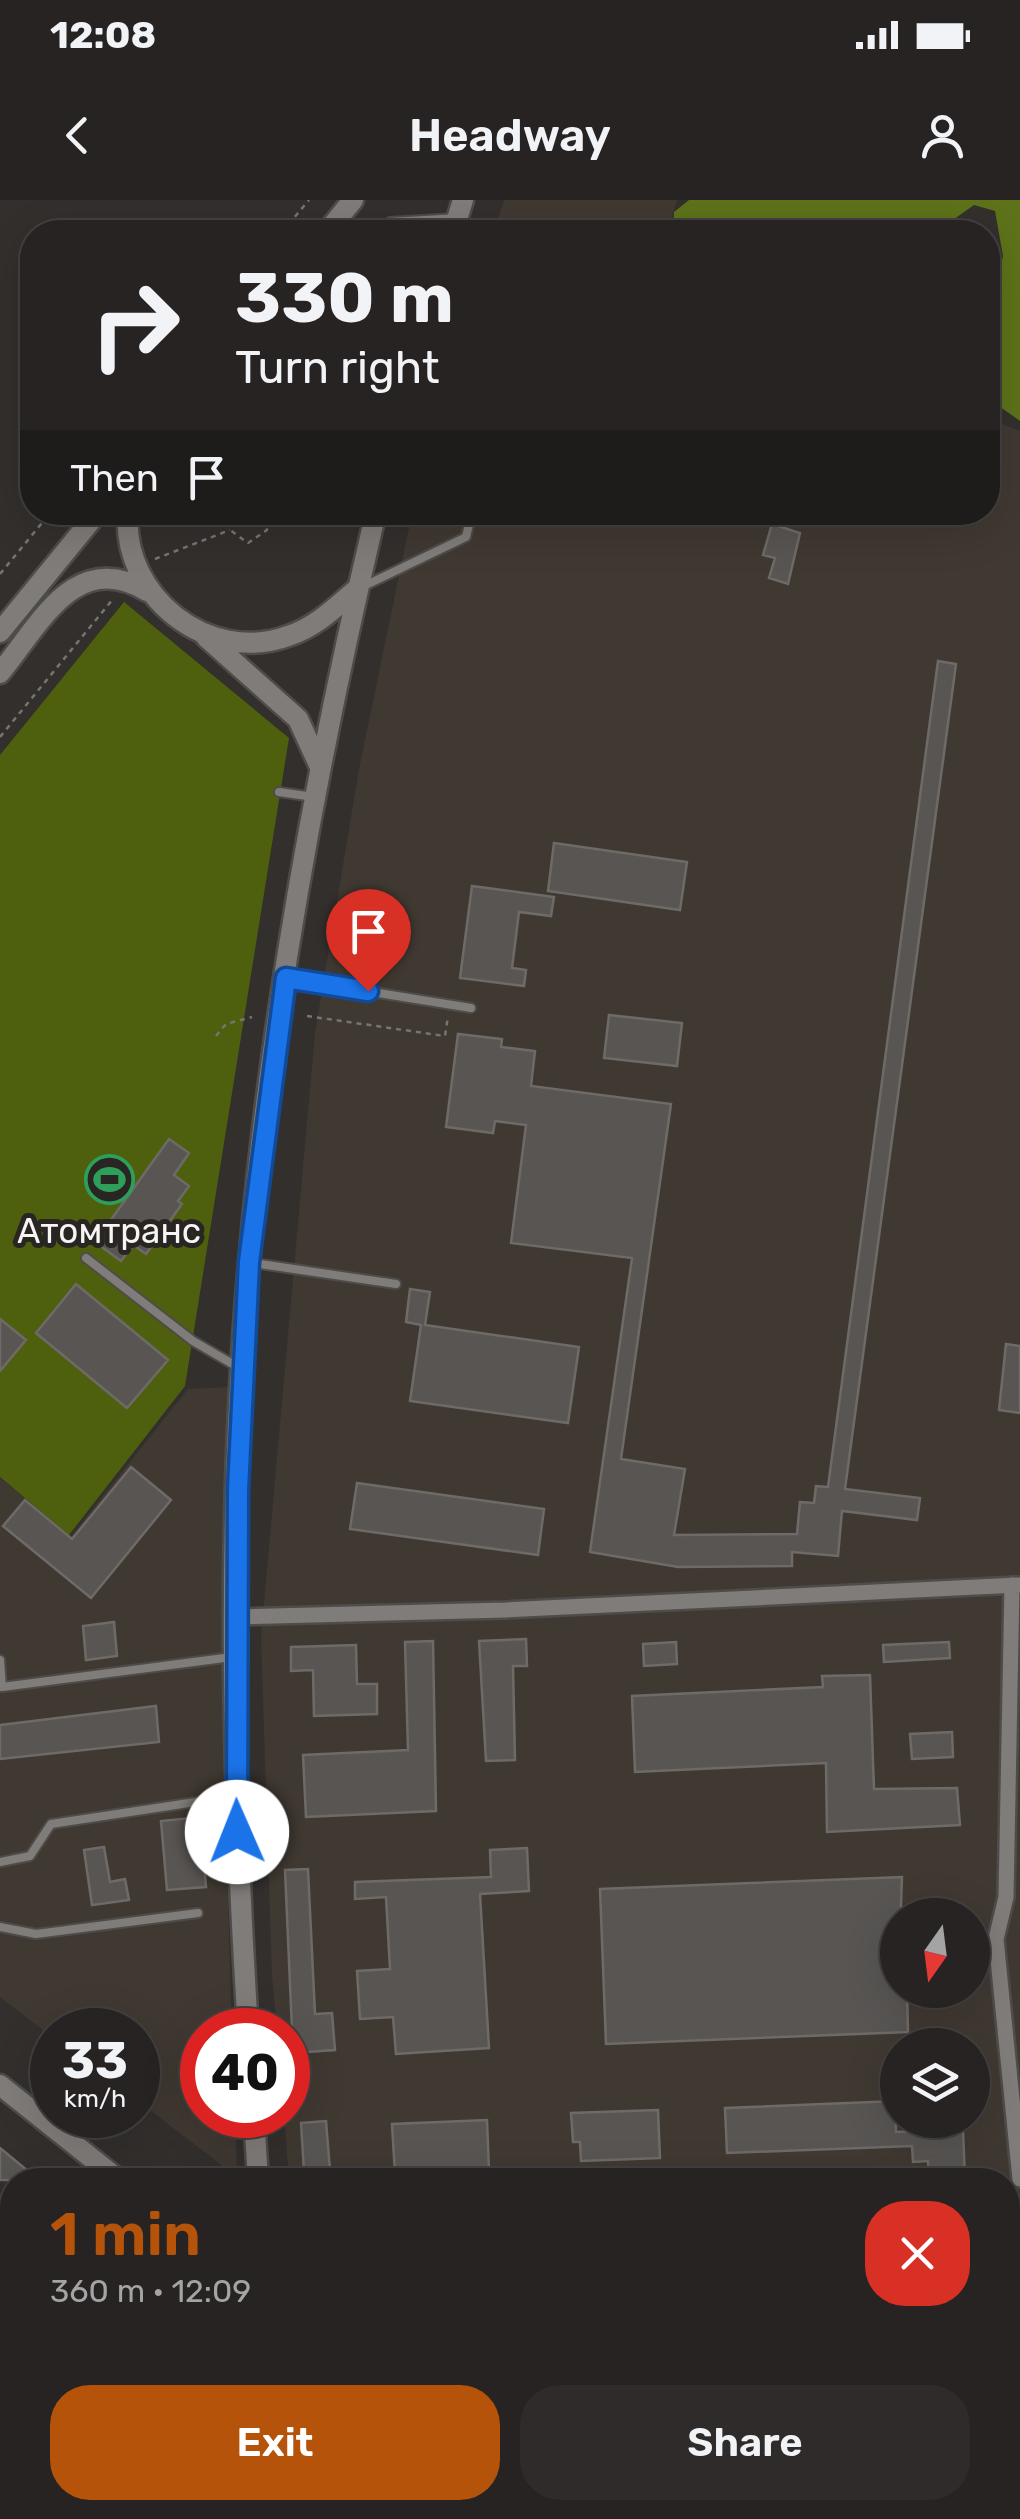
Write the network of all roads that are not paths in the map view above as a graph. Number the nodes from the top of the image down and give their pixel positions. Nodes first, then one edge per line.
1 (354, 200) edge
2 (337, 220) edge
3 (87, 525) edge
4 (129, 525) edge
5 (373, 525) edge
6 (469, 525) edge
7 (133, 575) junction
8 (358, 588) junction
9 (0, 632) edge
10 (202, 634) junction
11 (0, 672) edge
12 (321, 768) junction
13 (279, 792) dead end
14 (316, 797) junction
15 (286, 978) junction
16 (470, 1008) dead end
17 (86, 1258) dead end
18 (249, 1262) junction
19 (396, 1284) dead end
20 (243, 1371) junction
21 (1016, 1585) edge
22 (236, 1617) junction
23 (236, 1657) junction
24 (0, 1660) edge
25 (236, 1796) junction
26 (0, 1862) edge
27 (1013, 1896) edge
28 (198, 1913) dead end
29 (0, 1927) edge
30 (247, 2008) edge
31 (0, 2085) edge
32 (255, 2138) edge
33 (104, 2168) edge
34 (257, 2168) edge
35 (1019, 2168) edge

1 - 2 street
3 - 9 street
4 - 7 street
5 - 8 street
6 - 8 lane
7 - 10 street
7 - 11 street
8 - 10 street
8 - 12 street
10 - 12 street
12 - 14 street
13 - 14 lane
14 - 15 street
15 - 16 lane
15 - 18 street
17 - 20 lane
18 - 19 lane
18 - 20 street
20 - 22 street
21 - 22 street
21 - 27 street
22 - 23 street
23 - 24 lane
23 - 25 street
25 - 26 lane
25 - 30 street
27 - 35 street
28 - 29 lane
31 - 33 street
32 - 34 street

